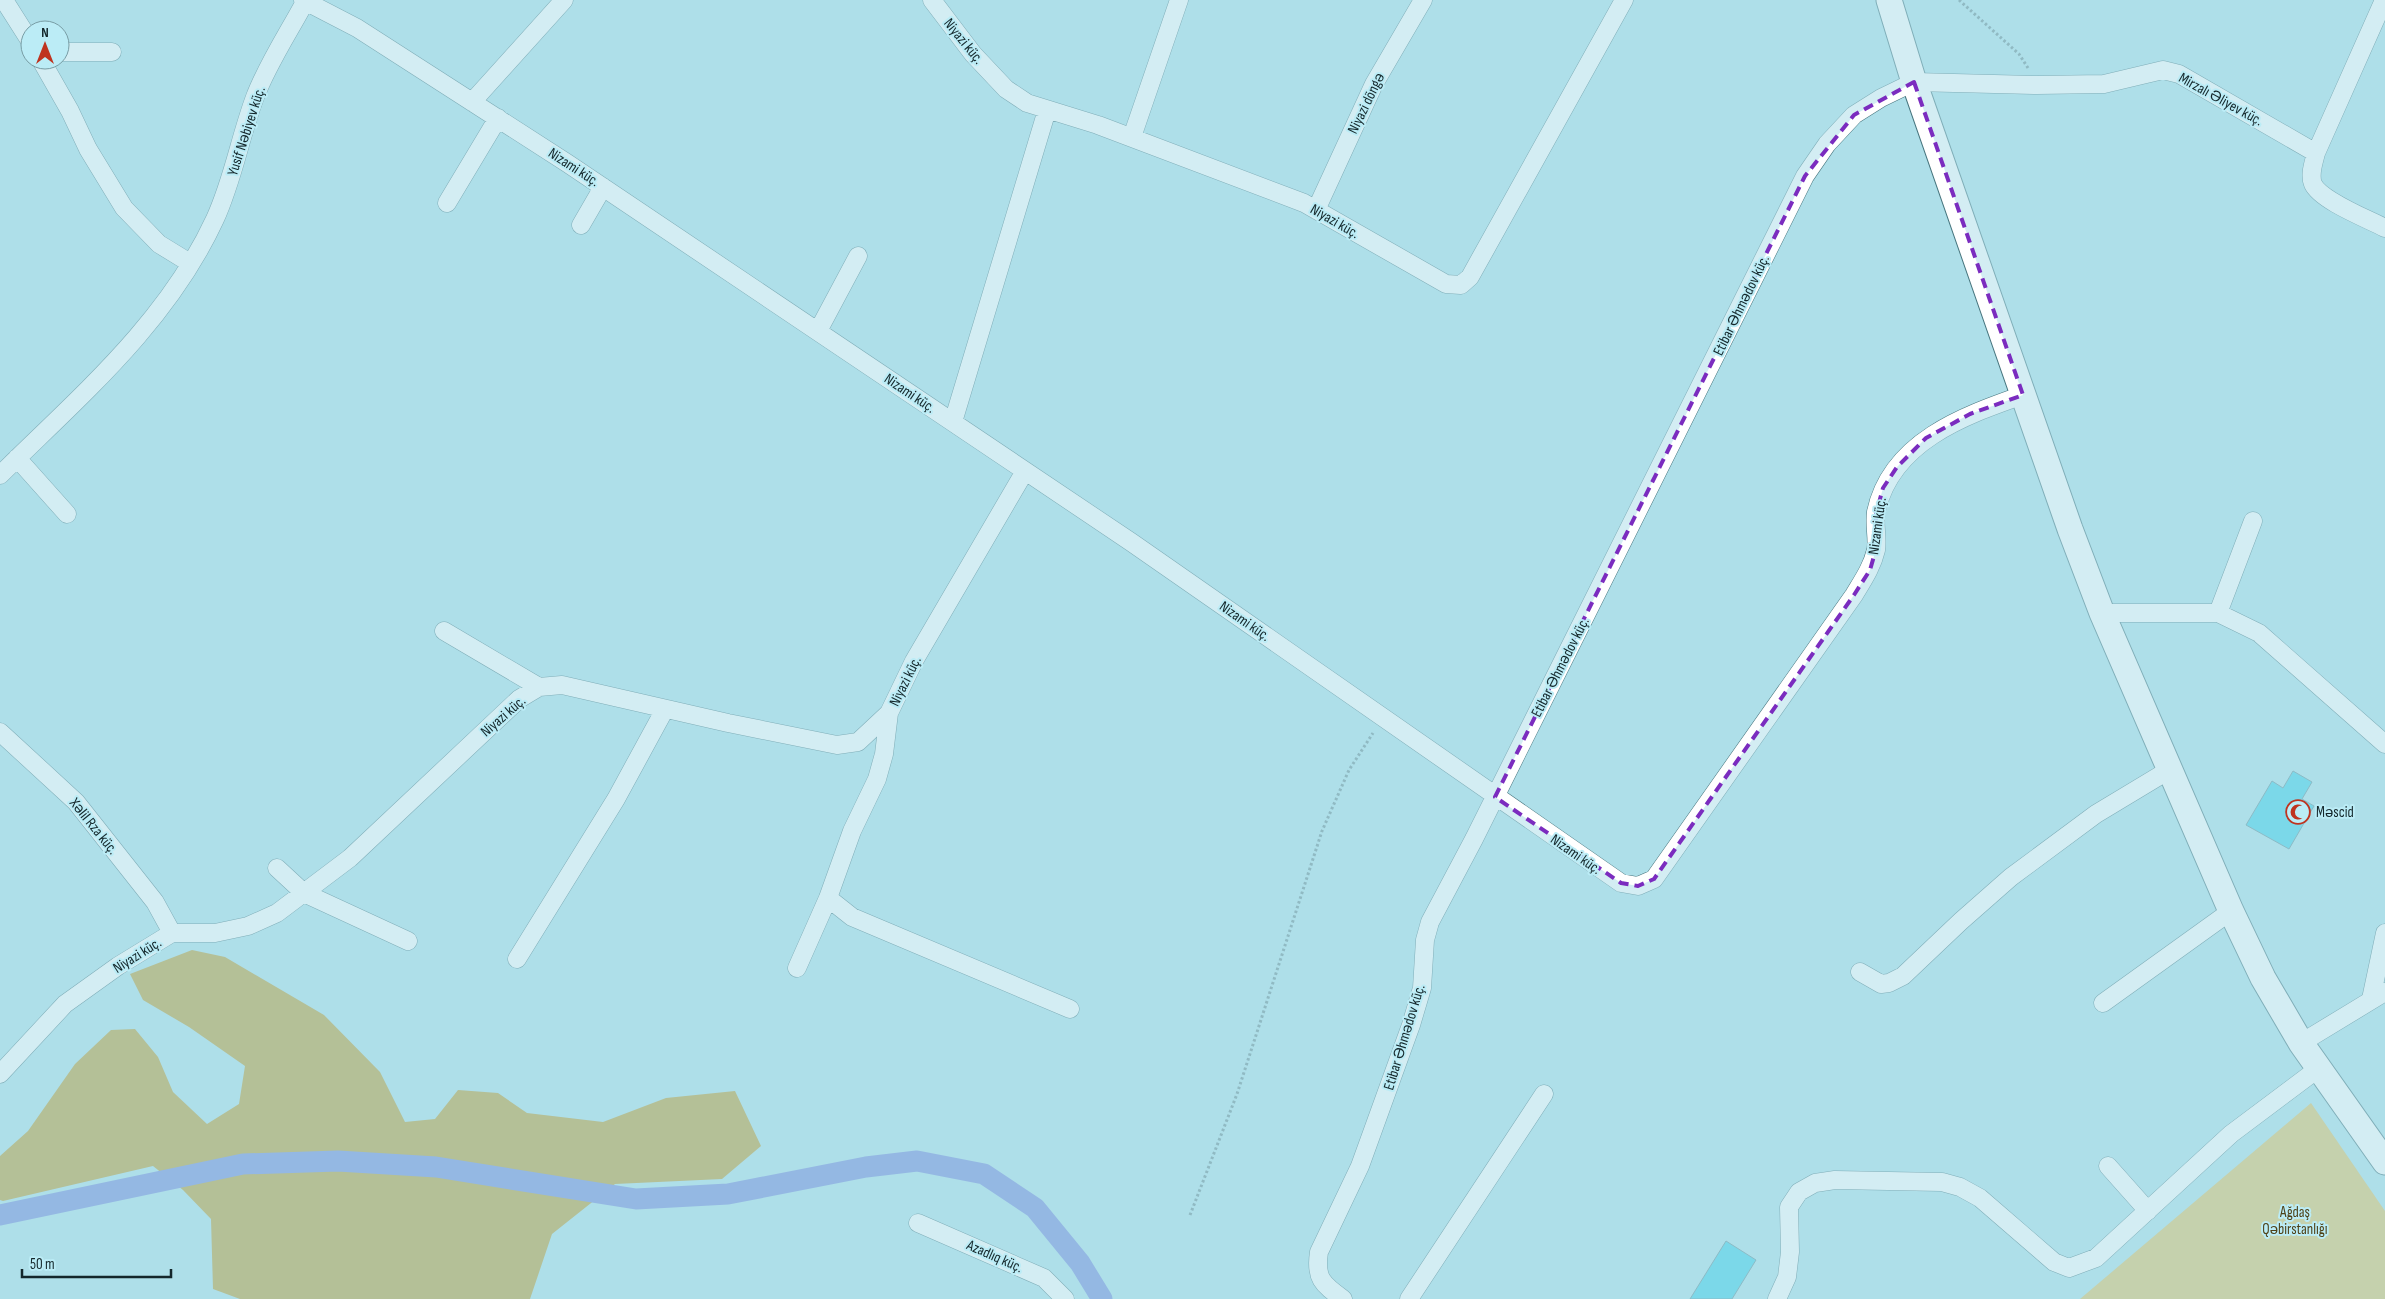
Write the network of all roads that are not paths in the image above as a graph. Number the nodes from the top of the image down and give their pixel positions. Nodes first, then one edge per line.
1 (4, 0) edge
2 (304, 0) edge
3 (564, 0) edge
4 (932, 0) edge
5 (1179, 0) edge
6 (1423, 0) edge
7 (1624, 0) edge
8 (1889, 0) edge
9 (2384, 0) edge
10 (20, 25) edge
11 (70, 52) edge
12 (112, 52) dead end
13 (47, 70) edge
14 (1914, 82) junction
15 (472, 102) junction
16 (1046, 110) junction
17 (498, 118) junction
18 (1132, 137) junction
19 (2316, 153) junction
20 (603, 187) junction
21 (447, 202) dead end
22 (1316, 210) junction
23 (581, 225) dead end
24 (2385, 228) edge
25 (858, 256) dead end
26 (190, 264) junction
27 (818, 331) junction
28 (2023, 395) junction
29 (953, 422) junction
30 (17, 458) junction
31 (1025, 471) junction
32 (0, 475) edge
33 (68, 514) dead end
34 (2253, 521) dead end
35 (2102, 613) junction
36 (2218, 613) junction
37 (444, 631) dead end
38 (539, 687) junction
39 (666, 709) junction
40 (889, 713) junction
41 (0, 732) edge
42 (2385, 744) edge
43 (2169, 770) junction
44 (1495, 797) junction
45 (276, 868) dead end
46 (304, 893) junction
47 (828, 898) junction
48 (2231, 911) junction
49 (172, 933) junction
50 (2385, 933) edge
51 (408, 942) dead end
52 (517, 959) dead end
53 (797, 968) dead end
54 (1860, 972) dead end
55 (2378, 996) edge
56 (2103, 1003) dead end
57 (1070, 1009) dead end
58 (2301, 1043) junction
59 (2319, 1068) junction
60 (0, 1074) edge
61 (1544, 1094) dead end
62 (2385, 1162) edge
63 (2108, 1166) dead end
64 (2148, 1211) junction
65 (918, 1222) dead end
66 (1065, 1299) edge
67 (1343, 1299) edge
68 (1409, 1299) edge
69 (1777, 1299) edge

1 - 10 street
2 - 15 street, Nizami küç.
2 - 26 street, Yusif Nəbiyev küç.
3 - 15 street
4 - 16 street, Niyazi küç.
5 - 18 street
6 - 22 street, Niyazi döngə
7 - 22 street, Niyazi küç.
8 - 14 street
9 - 19 street
11 - 12 street
13 - 26 street
14 - 19 street, Mirzalı Əliyev küç.
14 - 28 street
14 - 44 street, Etibar Əhmədov küç.
15 - 17 street, Nizami küç.
16 - 18 street, Niyazi küç.
16 - 29 street
17 - 20 street, Nizami küç.
17 - 21 street
18 - 22 street, Niyazi küç.
19 - 24 street
20 - 23 street
20 - 27 street, Nizami küç.
25 - 27 street
26 - 30 street, Yusif Nəbiyev küç.
27 - 29 street, Nizami küç.
28 - 35 street
28 - 44 street, Nizami küç.
29 - 31 street, Nizami küç.
30 - 32 street, Yusif Nəbiyev küç.
30 - 33 street
31 - 40 street, Niyazi küç.
31 - 44 street, Nizami küç.
34 - 36 street
35 - 36 street
35 - 43 street
36 - 42 street
37 - 38 street
38 - 39 street, Niyazi küç.
38 - 46 street, Niyazi küç.
39 - 40 street, Niyazi küç.
39 - 52 street
40 - 47 street
41 - 49 street, Xəlil Rza küç.
43 - 48 street
43 - 54 street
44 - 67 street, Etibar Əhmədov küç.
45 - 46 street
46 - 49 street, Niyazi küç.
46 - 51 street
47 - 53 street
47 - 57 street
48 - 56 street
48 - 58 street
49 - 60 street, Niyazi küç.
50 - 55 street
55 - 58 street
58 - 59 street
59 - 62 street
59 - 64 street
61 - 68 street
63 - 64 street
64 - 69 street
65 - 66 street, Azadlıq küç.

